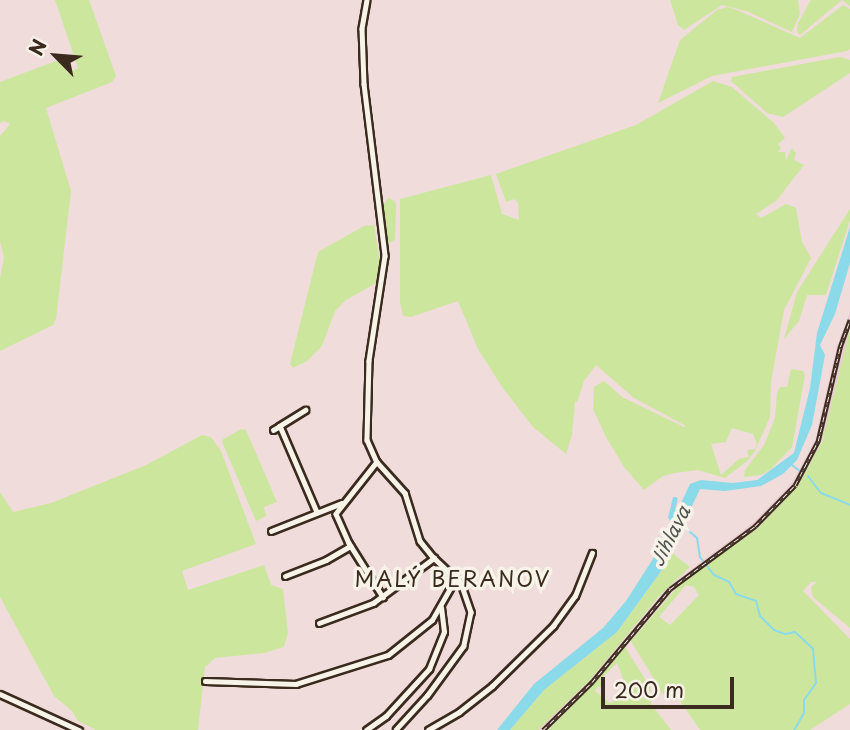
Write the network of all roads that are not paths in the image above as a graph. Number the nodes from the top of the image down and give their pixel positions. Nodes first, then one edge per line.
1 (367, 0) edge
2 (306, 410) dead end
3 (280, 426) junction
4 (272, 430) dead end
5 (377, 462) junction
6 (343, 503) junction
7 (317, 512) junction
8 (271, 531) dead end
9 (350, 546) junction
10 (592, 553) dead end
11 (434, 558) junction
12 (285, 576) dead end
13 (456, 578) junction
14 (383, 597) junction
15 (441, 608) junction
16 (319, 623) dead end
17 (205, 681) dead end
18 (0, 694) edge
19 (365, 729) edge
20 (79, 730) edge
21 (396, 730) edge
22 (428, 730) edge

1 - 5 street
2 - 3 street
3 - 4 street
3 - 7 street
5 - 6 street
5 - 11 street
6 - 7 street
6 - 9 street
7 - 8 street
9 - 12 street
9 - 14 street
10 - 22 street
11 - 13 street
11 - 14 street
13 - 15 street
13 - 21 street
14 - 16 street
15 - 17 street
15 - 19 street
18 - 20 street

